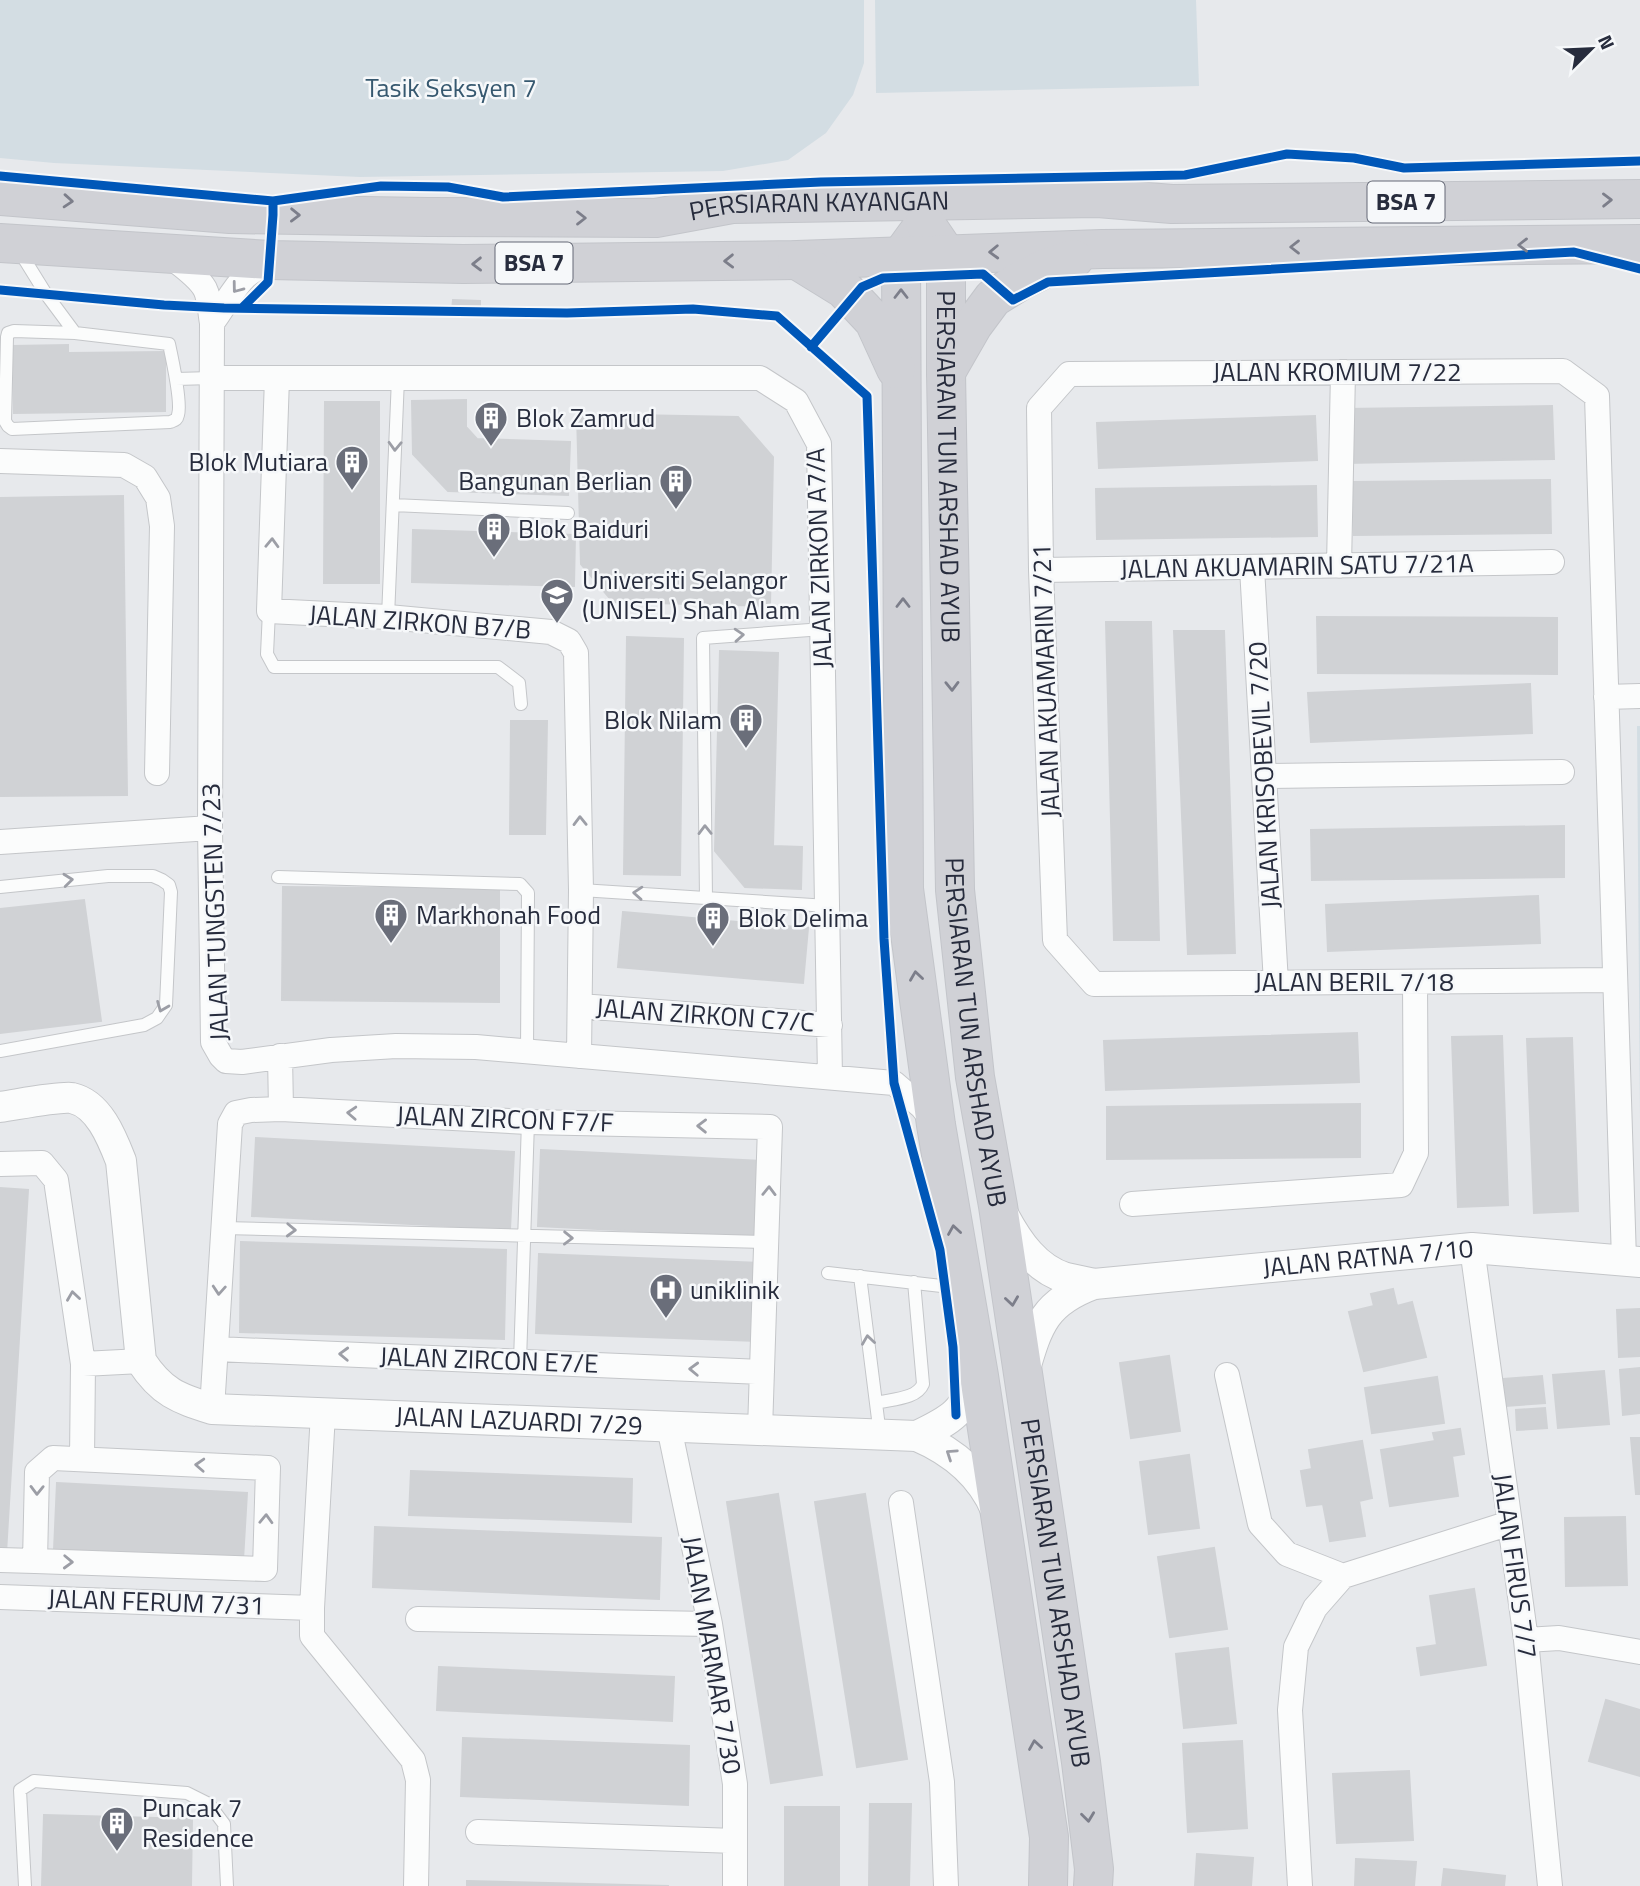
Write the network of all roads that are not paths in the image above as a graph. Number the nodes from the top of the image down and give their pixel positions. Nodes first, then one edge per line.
1 (0, 196) edge
2 (1640, 200) edge
3 (1172, 204) junction
4 (656, 218) junction
5 (925, 223) junction
6 (7, 244) edge
7 (1640, 244) edge
8 (1102, 248) junction
9 (166, 253) junction
10 (946, 254) junction
11 (901, 256) junction
12 (270, 260) junction
13 (797, 260) junction
14 (212, 323) junction
15 (75, 333) junction
16 (946, 372) junction
17 (1343, 372) junction
18 (1069, 374) joint
19 (212, 378) junction
20 (277, 378) junction
21 (398, 378) junction
22 (176, 379) junction
23 (901, 380) junction
24 (0, 461) edge
25 (393, 505) junction
26 (568, 513) dead end
27 (1552, 562) dead end
28 (1339, 566) junction
29 (1252, 568) junction
30 (1041, 570) junction
31 (269, 611) junction
32 (388, 617) junction
33 (823, 629) junction
34 (1606, 696) junction
35 (1640, 696) edge
36 (522, 704) dead end
37 (1562, 772) dead end
38 (157, 774) dead end
39 (1264, 776) junction
40 (210, 828) junction
41 (0, 842) edge
42 (278, 877) dead end
43 (0, 887) edge
44 (581, 890) junction
45 (706, 898) junction
46 (828, 906) junction
47 (1615, 980) junction
48 (1415, 982) junction
49 (1276, 983) junction
50 (1094, 984) joint
51 (580, 1006) junction
52 (830, 1025) junction
53 (925, 1044) junction
54 (0, 1051) edge
55 (527, 1051) junction
56 (280, 1056) junction
57 (579, 1056) junction
58 (830, 1077) junction
59 (894, 1083) junction
60 (0, 1107) edge
61 (281, 1109) junction
62 (528, 1122) junction
63 (936, 1125) junction
64 (0, 1164) edge
65 (1132, 1204) dead end
66 (998, 1206) junction
67 (223, 1228) junction
68 (524, 1237) junction
69 (768, 1242) junction
70 (1472, 1248) junction
71 (1632, 1261) edge
72 (828, 1273) dead end
73 (860, 1276) junction
74 (914, 1282) junction
75 (1094, 1284) junction
76 (963, 1288) junction
77 (216, 1349) junction
78 (141, 1361) junction
79 (520, 1362) junction
80 (83, 1364) junction
81 (762, 1371) junction
82 (1023, 1375) junction
83 (1227, 1375) dead end
84 (979, 1376) junction
85 (876, 1403) junction
86 (212, 1409) junction
87 (323, 1413) junction
88 (669, 1427) junction
89 (760, 1430) junction
90 (880, 1435) junction
91 (917, 1436) junction
92 (82, 1459) junction
93 (901, 1503) dead end
94 (1510, 1522) junction
95 (1002, 1523) junction
96 (0, 1560) edge
97 (35, 1561) junction
98 (1343, 1576) junction
99 (0, 1597) edge
100 (312, 1608) junction
101 (418, 1619) dead end
102 (710, 1624) junction
103 (1526, 1640) junction
104 (1640, 1652) edge
105 (478, 1832) dead end
106 (735, 1841) junction
107 (25, 1886) edge
108 (226, 1886) edge
109 (416, 1886) edge
110 (734, 1886) edge
111 (946, 1886) edge
112 (1048, 1886) edge
113 (1093, 1886) edge
114 (1300, 1886) edge
115 (1550, 1886) edge

1 -> 4 main road, PERSIARAN KAYANGAN / BSA 7
3 -> 2 main road, PERSIARAN KAYANGAN / BSA 7
3 - 4 main road, PERSIARAN KAYANGAN / BSA 7
3 - 5 main road
4 - 5 main road
5 - 10 main road, PERSIARAN TUN ARSHAD AYUB
5 - 11 main road
6 - 9 main road, PERSIARAN KAYANGAN / BSA 7
6 - 15 lane
7 -> 8 main road, PERSIARAN KAYANGAN / BSA 7
8 -> 10 main road, PERSIARAN KAYANGAN / BSA 7
8 - 16 main road
9 - 12 main road, PERSIARAN KAYANGAN / BSA 7
9 - 14 street, JALAN TUNGSTEN 7/23
10 - 11 main road, PERSIARAN KAYANGAN / BSA 7
10 - 16 main road, PERSIARAN TUN ARSHAD AYUB
11 - 13 main road, PERSIARAN KAYANGAN / BSA 7
23 -> 11 main road, PERSIARAN TUN ARSHAD AYUB
13 -> 12 main road, PERSIARAN KAYANGAN / BSA 7
12 -> 14 street
13 - 23 main road
14 - 19 street, JALAN TUNGSTEN 7/23
15 - 22 lane
15 - 22 lane
16 -> 66 main road, PERSIARAN TUN ARSHAD AYUB
17 - 18 street, JALAN KROMIUM 7/22
17 - 28 street
17 - 34 street, JALAN KROMIUM 7/22
18 - 30 street, JALAN AKUAMARIN 7/21
19 - 20 street, JALAN ZIRKON A7/A
19 - 22 lane
19 - 40 street, JALAN TUNGSTEN 7/23
20 - 21 street, JALAN ZIRKON A7/A
31 -> 20 street
21 -> 25 lane
21 - 33 street, JALAN ZIRKON A7/A
53 -> 23 main road, PERSIARAN TUN ARSHAD AYUB
24 - 38 street
25 - 26 lane
25 - 32 lane
27 - 28 street, JALAN AKUAMARIN SATU 7/21A
28 - 29 street, JALAN AKUAMARIN SATU 7/21A
29 - 30 street, JALAN AKUAMARIN SATU 7/21A
29 - 39 street, JALAN KRISOBEVIL 7/20
30 - 50 street, JALAN AKUAMARIN 7/21
31 - 32 street, JALAN ZIRKON B7/B
31 - 36 lane
44 -> 32 street, JALAN ZIRKON B7/B
45 -> 33 lane
33 - 46 street, JALAN ZIRKON A7/A
34 - 35 street
34 - 47 street
37 - 39 street
39 - 49 street, JALAN KRISOBEVIL 7/20
40 - 41 street
40 - 56 street, JALAN TUNGSTEN 7/23
42 - 55 lane
43 -> 54 lane
45 -> 44 lane
44 - 51 street, JALAN ZIRKON B7/B
45 - 46 lane
46 - 52 street, JALAN ZIRKON A7/A
47 - 48 street, JALAN BERIL 7/18
47 - 71 street
48 - 49 street, JALAN BERIL 7/18
48 - 65 street
49 - 50 street, JALAN BERIL 7/18
51 - 52 street, JALAN ZIRKON C7/C
51 - 57 street, JALAN ZIRKON B7/B
52 - 58 street, JALAN ZIRKON A7/A
53 - 59 street
53 - 63 main road, PERSIARAN TUN ARSHAD AYUB
55 - 56 street, JALAN TUNGSTEN 7/23
55 - 57 street, JALAN TUNGSTEN 7/23
56 - 61 street
57 - 58 street, JALAN TUNGSTEN 7/23
58 - 59 street, JALAN TUNGSTEN 7/23
59 - 63 street
60 - 78 street
62 -> 61 street, JALAN ZIRCON F7/F
61 - 67 street, JALAN ZIRCON F7/F
62 - 68 lane
69 -> 62 street, JALAN ZIRCON F7/F
76 -> 63 main road, PERSIARAN TUN ARSHAD AYUB
80 -> 64 street
66 - 75 street, JALAN RATNA 7/10
66 -> 82 main road, PERSIARAN TUN ARSHAD AYUB
67 -> 68 lane
67 -> 77 street, JALAN ZIRCON F7/F
68 -> 69 lane
68 - 79 lane
69 - 81 street, JALAN ZIRCON F7/F
70 - 71 street, JALAN RATNA 7/10
70 - 75 street, JALAN RATNA 7/10
70 - 94 street, JALAN FIRUS 7/7
72 - 73 lane
73 - 74 lane
85 -> 73 lane
74 - 76 lane
74 - 85 lane
75 - 82 street, JALAN RATNA 7/10
76 - 84 main road, PERSIARAN TUN ARSHAD AYUB
79 -> 77 street, JALAN ZIRCON E7/E
77 - 86 street, JALAN ZIRCON F7/F
78 - 80 street
78 - 86 street, JALAN LAZUARDI 7/29
81 -> 79 street, JALAN ZIRCON E7/E
80 - 92 street
81 - 89 street, JALAN ZIRCON F7/F
82 -> 113 main road, PERSIARAN TUN ARSHAD AYUB
83 - 98 street
84 - 91 street
84 - 95 main road, PERSIARAN TUN ARSHAD AYUB
85 - 90 lane
86 - 87 street, JALAN LAZUARDI 7/29
87 - 88 street, JALAN LAZUARDI 7/29
87 - 100 street
88 - 89 street, JALAN LAZUARDI 7/29
88 - 102 street, JALAN MARMAR 7/30
89 - 90 street, JALAN LAZUARDI 7/29
90 - 91 street, JALAN LAZUARDI 7/29
95 -> 91 street
92 -> 97 street
97 -> 92 street
93 - 111 street
94 - 98 street
94 - 103 street, JALAN FIRUS 7/7
112 -> 95 main road, PERSIARAN TUN ARSHAD AYUB
96 - 97 street
98 - 114 street
99 - 100 street, JALAN FERUM 7/31
100 - 109 street
101 - 102 street
102 - 106 street, JALAN MARMAR 7/30
103 - 104 street
103 - 115 street, JALAN FIRUS 7/7
105 - 106 street
106 - 110 street, JALAN MARMAR 7/30
107 - 108 lane

